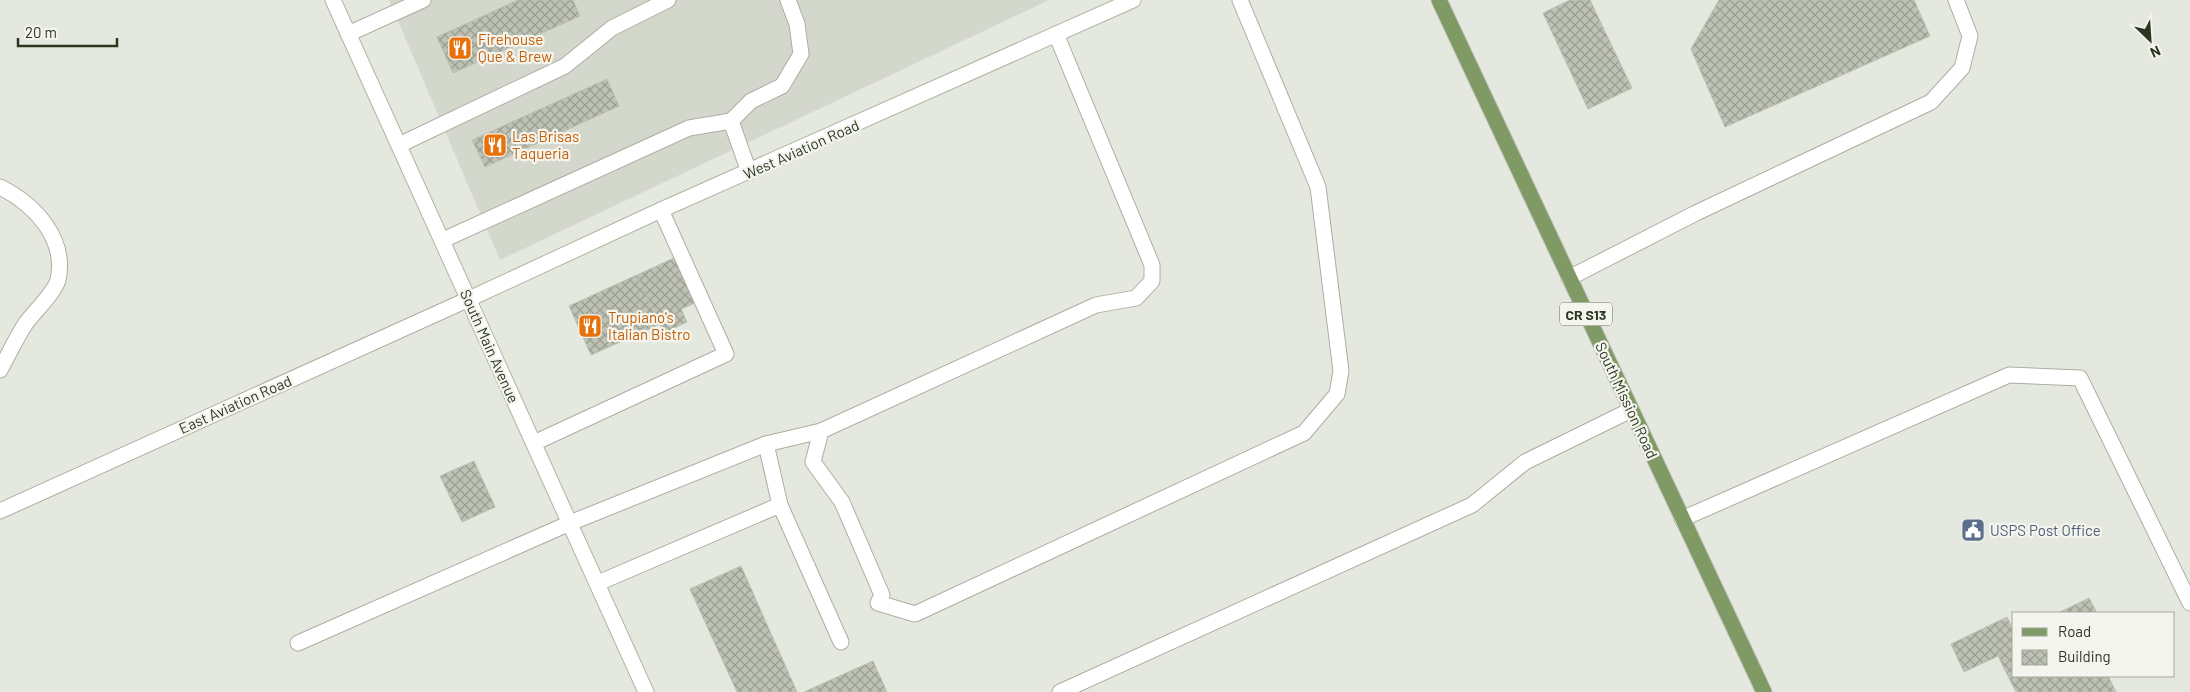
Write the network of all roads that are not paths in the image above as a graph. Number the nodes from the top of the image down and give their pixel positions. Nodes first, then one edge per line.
1 (333, 0) edge
2 (423, 0) edge
3 (668, 0) edge
4 (788, 0) edge
5 (1240, 0) edge
6 (1439, 0) edge
7 (1956, 0) edge
8 (1123, 2) edge
9 (348, 34) junction
10 (1056, 34) junction
11 (730, 121) junction
12 (399, 145) junction
13 (749, 172) junction
14 (0, 187) edge
15 (661, 210) junction
16 (443, 240) junction
17 (1569, 278) junction
18 (469, 299) junction
19 (0, 370) edge
20 (1631, 410) junction
21 (821, 431) junction
22 (534, 442) junction
23 (766, 444) junction
24 (780, 505) junction
25 (0, 510) edge
26 (1682, 519) junction
27 (570, 523) junction
28 (598, 584) junction
29 (2190, 603) edge
30 (841, 642) dead end
31 (298, 644) dead end
32 (643, 691) edge
33 (1060, 692) edge
34 (1764, 692) edge

1 - 9 street, South Main Avenue
2 - 9 street
3 - 12 street
4 - 11 street
5 - 21 street
6 - 17 main road, South Mission Road / CR S13
7 - 17 street
8 - 10 street, West Aviation Road
9 - 12 street, South Main Avenue
10 - 13 street, West Aviation Road
10 - 21 street
11 - 13 street
11 - 16 street
12 - 16 street, South Main Avenue
13 - 15 street, West Aviation Road
14 - 19 street
15 - 18 street, West Aviation Road
15 - 22 street
16 - 18 street, South Main Avenue
17 - 20 main road, South Mission Road / CR S13
18 - 22 street, South Main Avenue
18 - 25 street, East Aviation Road
20 - 26 main road, South Mission Road / CR S13
20 - 33 street
21 - 23 street
22 - 27 street, South Main Avenue
23 - 24 street
23 - 27 street
24 - 28 street
24 - 30 street
26 - 29 street
26 - 34 main road, South Mission Road / CR S13
27 - 28 street, South Main Avenue
27 - 31 street
28 - 32 street, South Main Avenue

